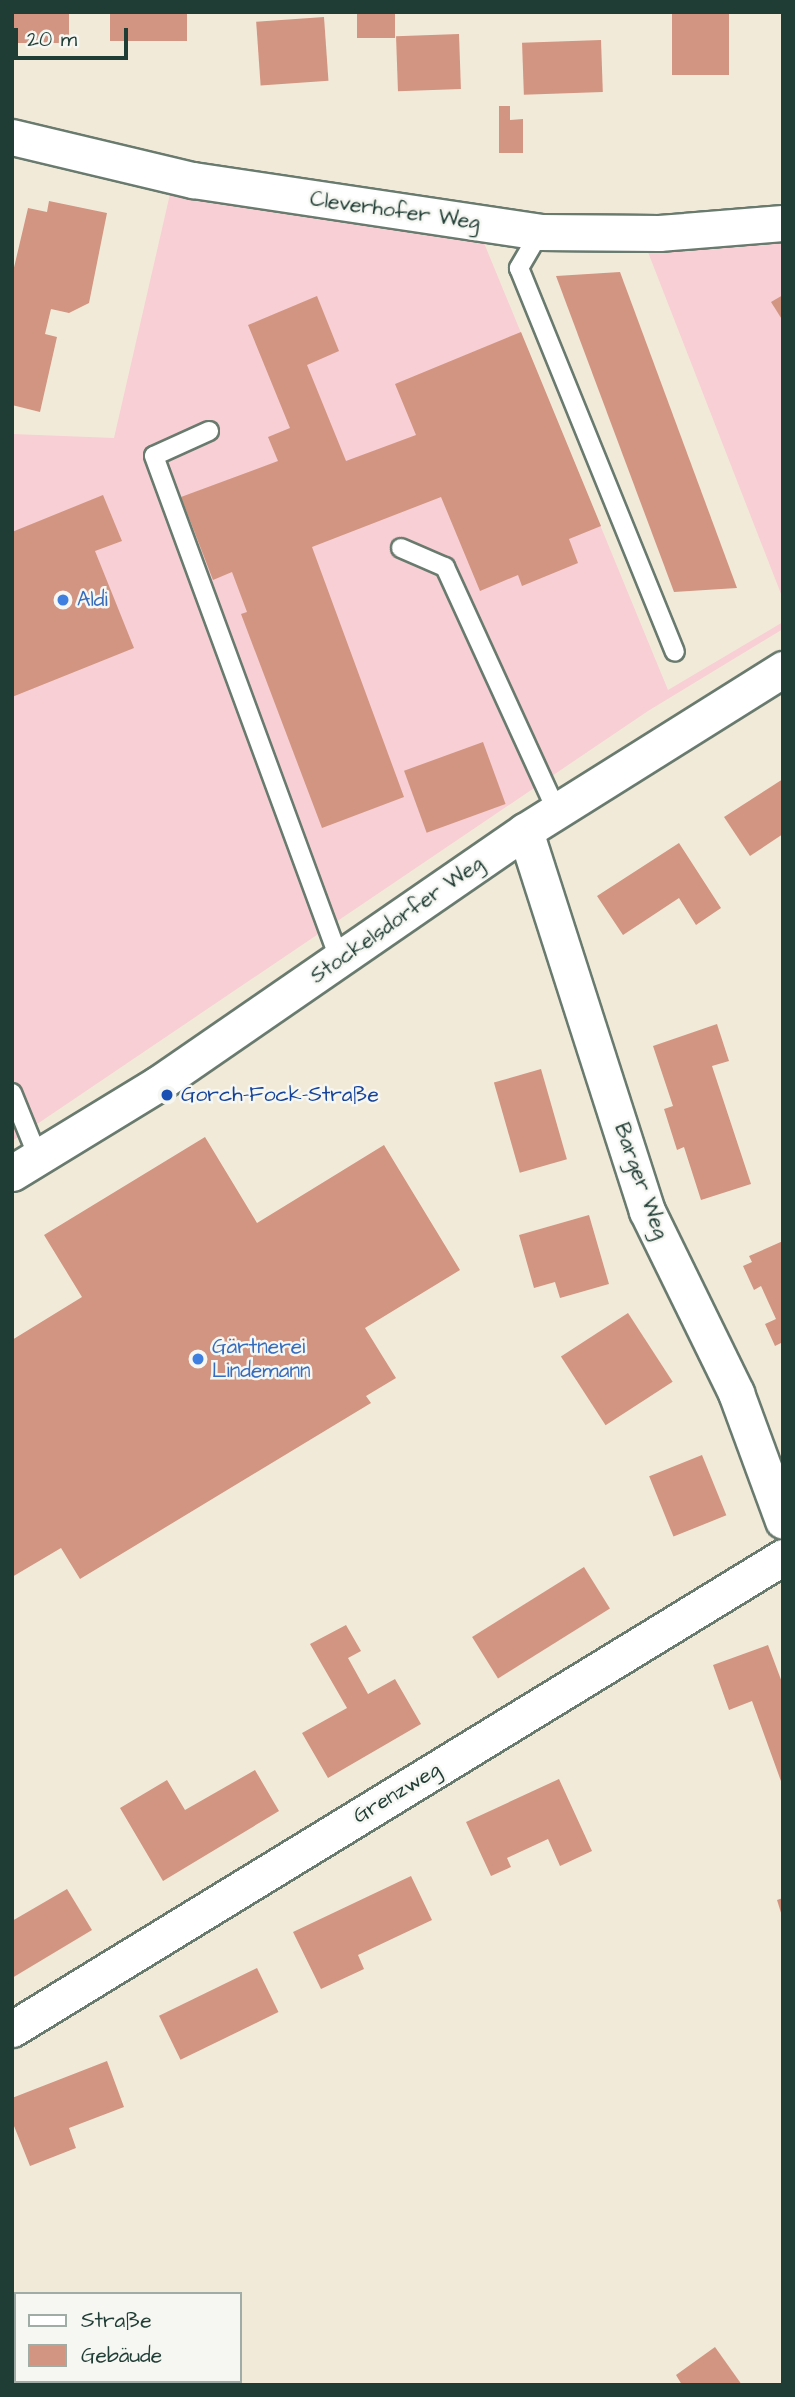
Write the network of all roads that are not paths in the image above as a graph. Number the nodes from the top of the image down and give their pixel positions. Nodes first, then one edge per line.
1 (12, 138) edge
2 (783, 223) edge
3 (540, 232) junction
4 (209, 431) dead end
5 (401, 548) dead end
6 (675, 652) dead end
7 (783, 668) edge
8 (558, 812) junction
9 (525, 831) junction
10 (340, 961) junction
11 (12, 1093) edge
12 (25, 1165) edge
13 (783, 1521) edge
14 (783, 1557) edge
15 (12, 2029) edge

1 - 3 street, Cleverhofer Weg
2 - 3 street, Cleverhofer Weg
3 - 6 lane
4 - 10 lane
5 - 8 lane
7 - 8 street, Stockelsdorfer Weg
8 - 9 street, Stockelsdorfer Weg
9 - 10 street, Stockelsdorfer Weg
9 - 13 street, Barger Weg
10 - 12 street, Stockelsdorfer Weg
11 - 12 lane
14 - 15 street, Grenzweg

